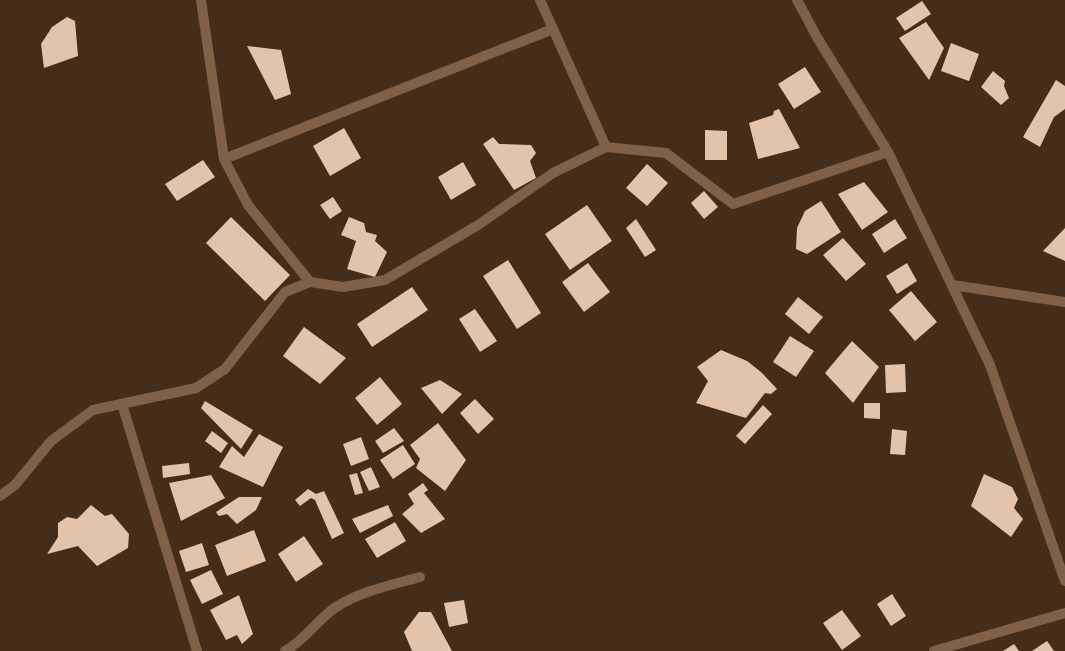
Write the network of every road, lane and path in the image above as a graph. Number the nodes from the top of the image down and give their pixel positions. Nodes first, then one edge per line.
1 (201, 0) edge
2 (540, 0) edge
3 (797, 0) edge
4 (553, 29) junction
5 (606, 147) junction
6 (888, 152) junction
7 (224, 159) junction
8 (310, 282) junction
9 (952, 285) junction
10 (1065, 302) edge
11 (122, 404) junction
12 (0, 496) edge
13 (420, 577) dead end
14 (1065, 581) edge
15 (1065, 613) edge
16 (197, 651) edge
17 (285, 651) edge
18 (934, 651) edge

1 - 7 street
2 - 4 street
3 - 6 street
4 - 5 street
4 - 7 street
5 - 6 street
5 - 8 street
6 - 9 street
7 - 8 street
8 - 11 street
9 - 10 street
9 - 14 street
11 - 12 street
11 - 16 street
13 - 17 street
15 - 18 street

